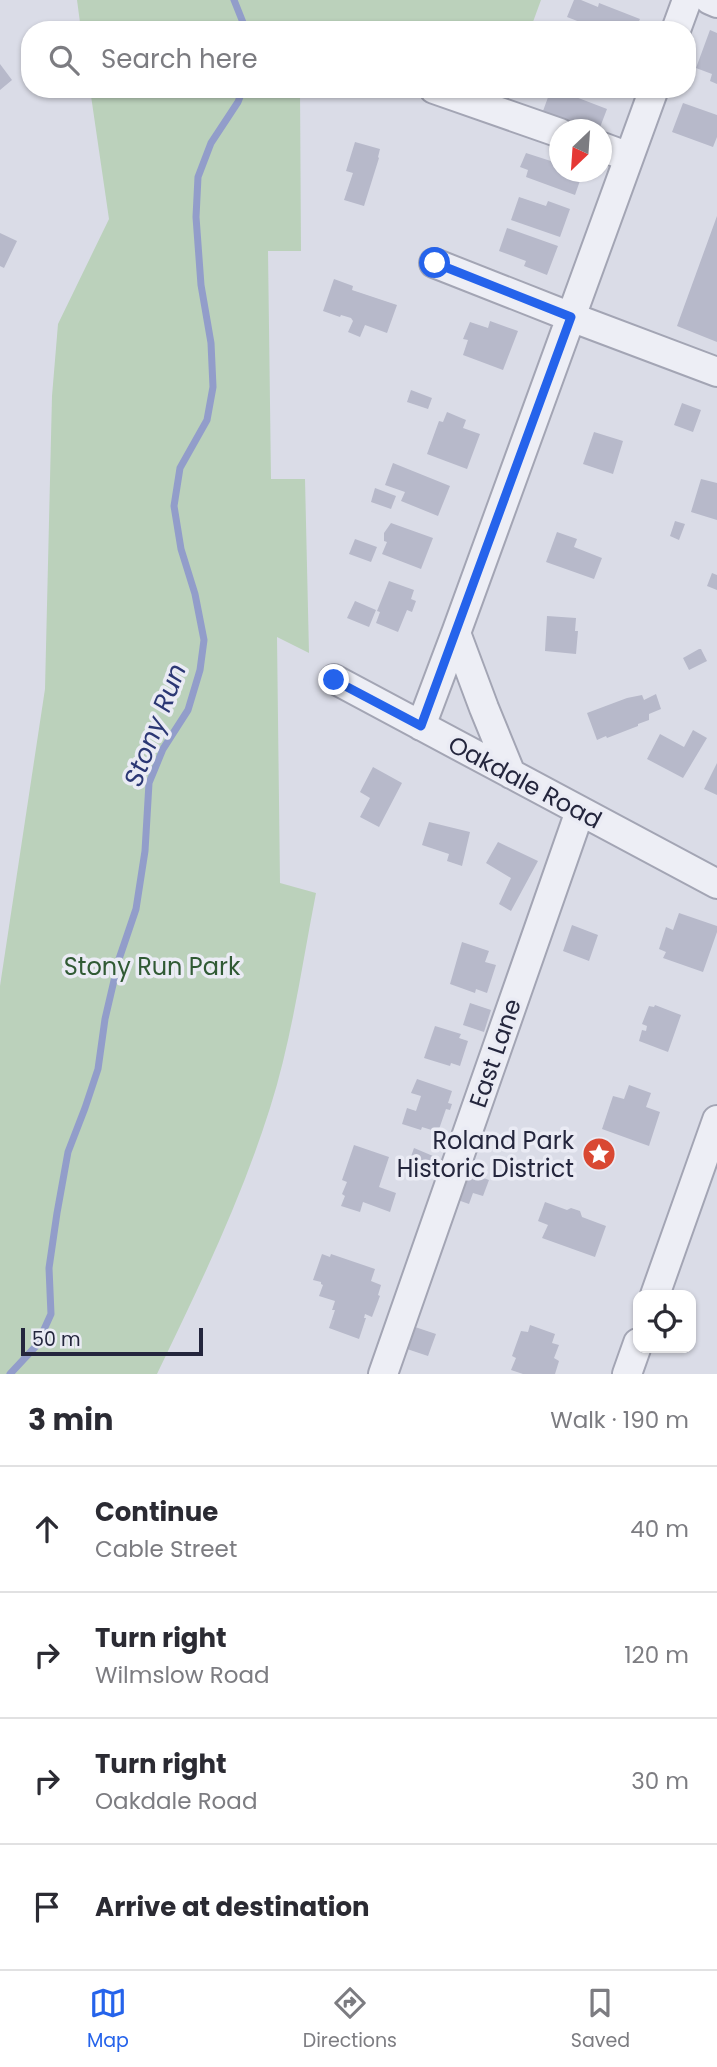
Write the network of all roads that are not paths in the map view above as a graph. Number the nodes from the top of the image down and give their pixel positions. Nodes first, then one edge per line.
1 (687, 0) edge
2 (710, 0) edge
3 (717, 3) edge
4 (679, 21) edge
5 (460, 98) edge
6 (651, 98) edge
7 (549, 129) edge
8 (612, 151) edge
9 (629, 157) junction
10 (435, 263) dead end
11 (571, 317) junction
12 (717, 372) edge
13 (456, 633) junction
14 (334, 680) dead end
15 (421, 726) junction
16 (511, 774) junction
17 (580, 811) junction
18 (717, 884) edge
19 (715, 1129) edge
20 (657, 1290) edge
21 (634, 1353) edge
22 (383, 1374) edge
23 (627, 1374) edge

1 - 4 street
2 - 3 street
5 - 7 street
6 - 9 street
8 - 9 street
9 - 11 street
10 - 11 street
11 - 12 street
11 - 13 street
13 - 15 street
13 - 16 street
14 - 15 street, Oakdale Road
15 - 16 street, Oakdale Road
16 - 17 street, Oakdale Road
17 - 18 street, Oakdale Road
17 - 22 street, East Lane
19 - 20 street
21 - 23 street

